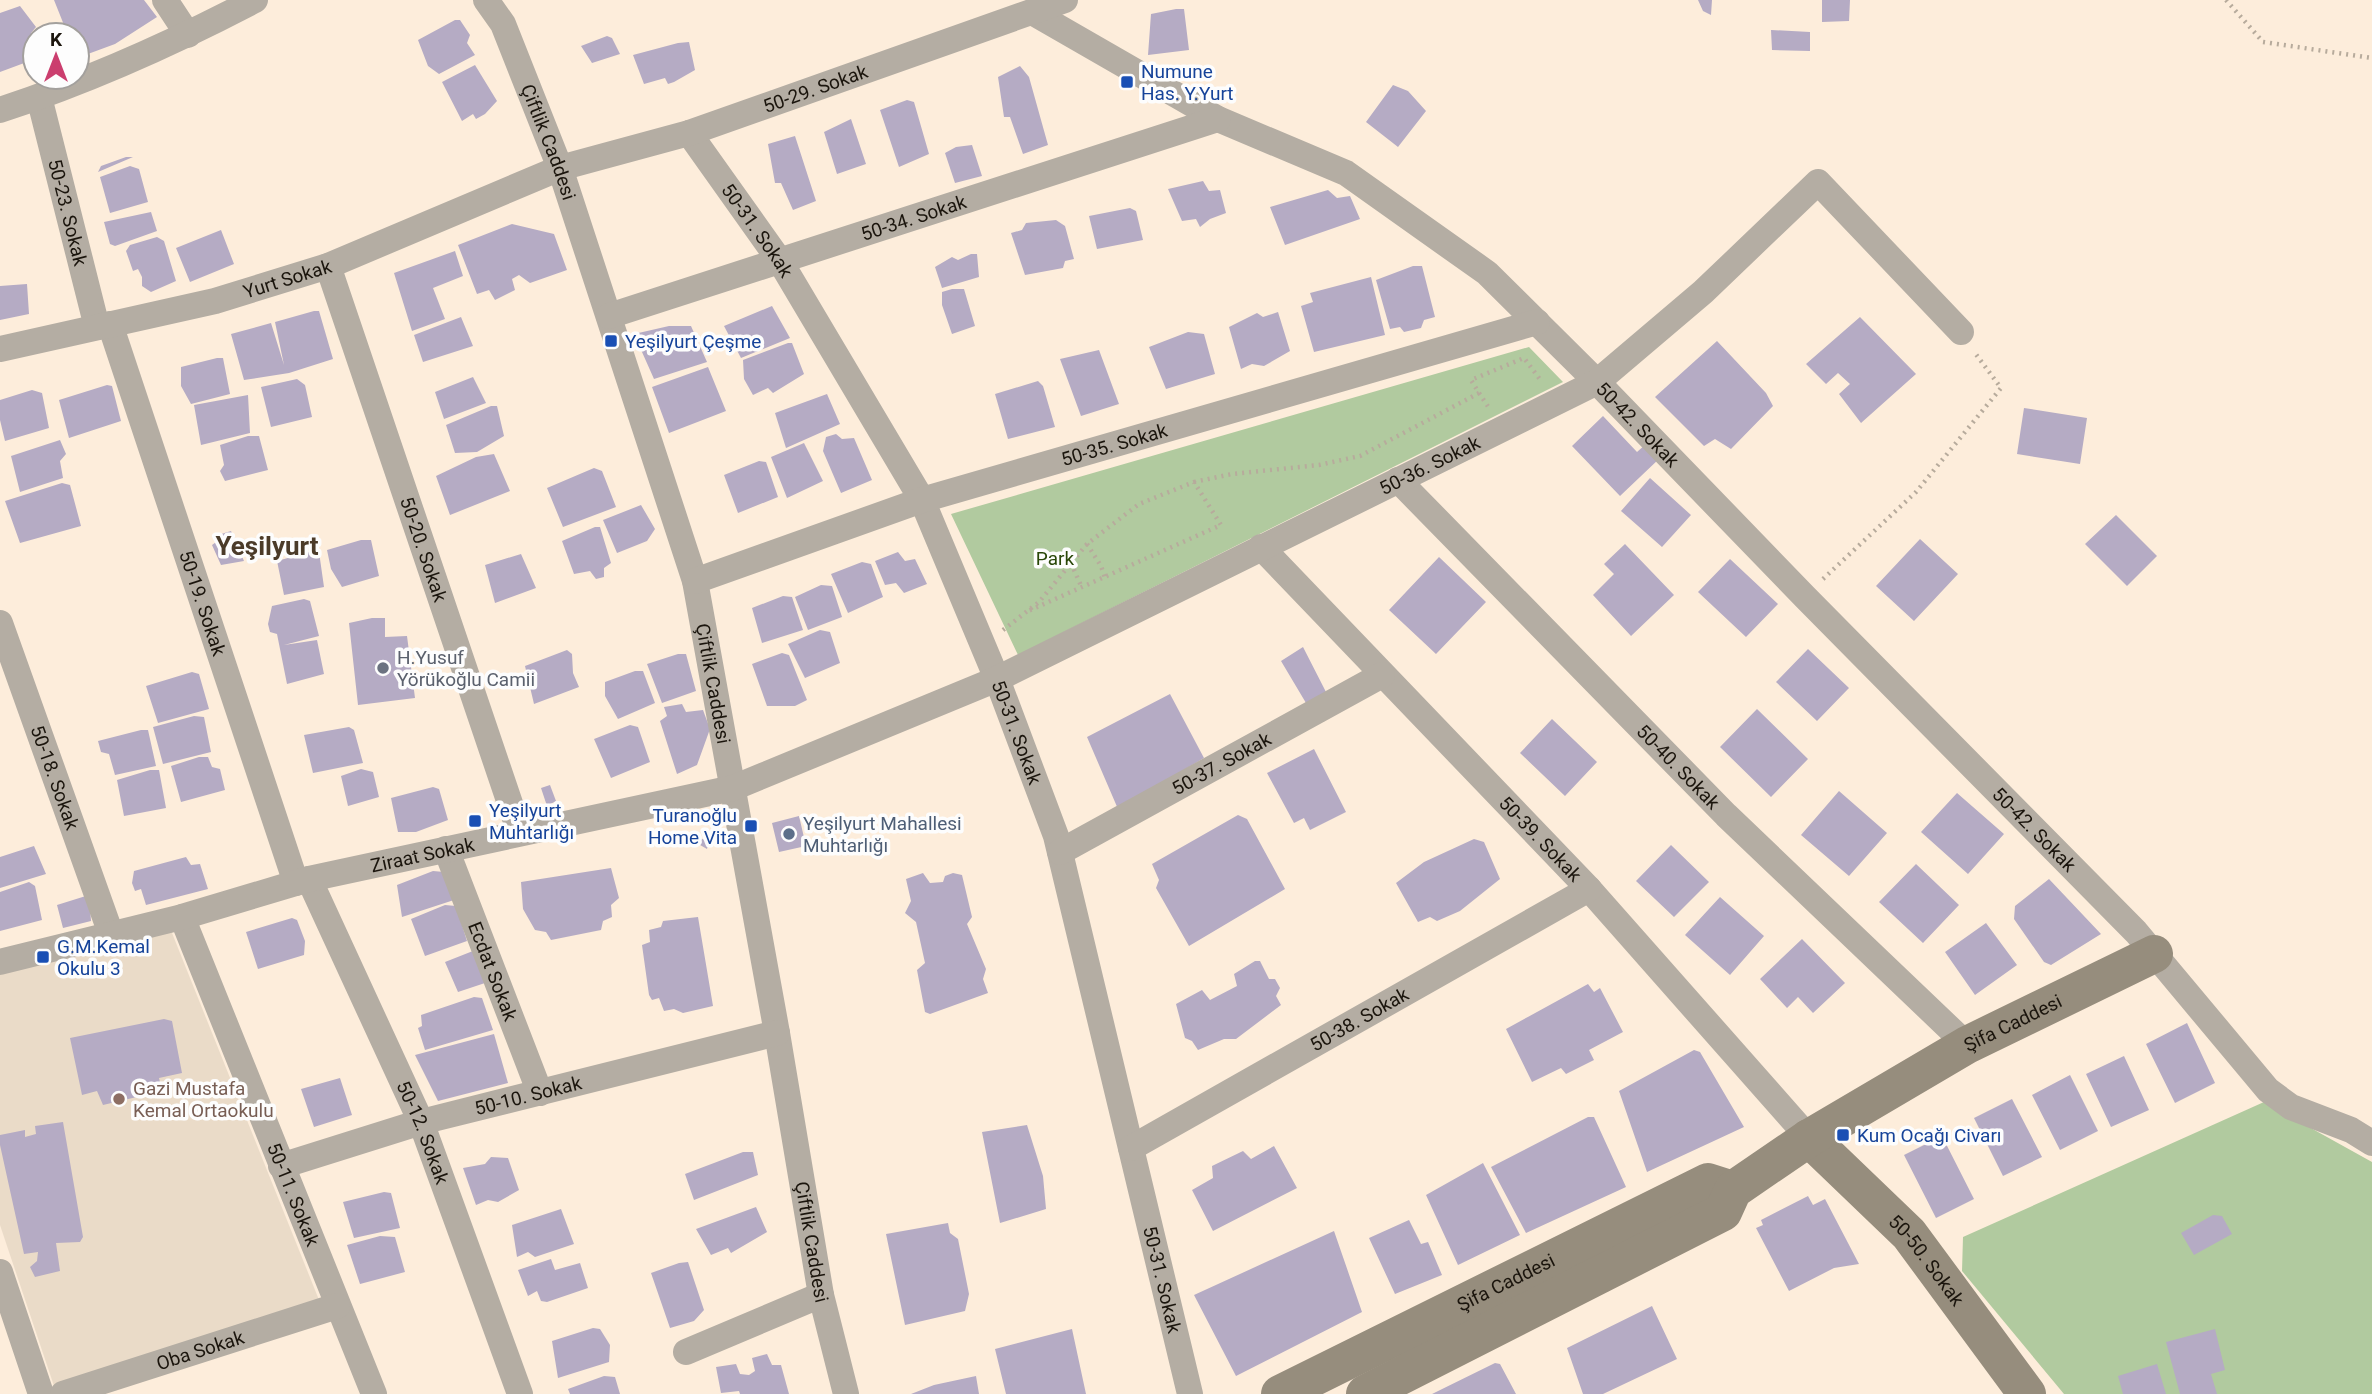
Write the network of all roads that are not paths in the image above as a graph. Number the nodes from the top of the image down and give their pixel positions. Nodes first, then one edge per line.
1 (165, 0) edge
2 (255, 0) edge
3 (486, 0) edge
4 (1065, 0) edge
5 (1032, 12) junction
6 (188, 35) junction
7 (39, 97) junction
8 (0, 110) edge
9 (1218, 119) junction
10 (689, 133) junction
11 (560, 168) junction
12 (780, 261) junction
13 (328, 266) junction
14 (608, 316) junction
15 (1537, 322) junction
16 (104, 326) junction
17 (1961, 332) road end
18 (0, 349) edge
19 (1597, 382) junction
20 (1398, 480) junction
21 (922, 500) junction
22 (1261, 547) junction
23 (695, 581) junction
24 (0, 623) edge
25 (1382, 675) junction
26 (997, 679) junction
27 (733, 788) junction
28 (520, 833) junction
29 (446, 849) junction
30 (1060, 852) junction
31 (302, 881) junction
32 (1590, 889) junction
33 (182, 916) junction
34 (111, 934) junction
35 (2154, 954) junction
36 (0, 962) edge
37 (777, 1032) junction
38 (1967, 1045) junction
39 (540, 1093) junction
40 (421, 1122) junction
41 (1809, 1138) junction
42 (2372, 1143) edge
43 (1131, 1148) junction
44 (281, 1166) junction
45 (1733, 1189) junction
46 (0, 1272) edge
47 (821, 1295) junction
48 (337, 1306) junction
49 (686, 1352) dead end
50 (41, 1394) edge
51 (63, 1394) edge
52 (373, 1394) edge
53 (520, 1394) edge
54 (846, 1394) edge
55 (1190, 1394) edge
56 (1280, 1394) edge
57 (1364, 1394) edge
58 (2027, 1394) edge

1 - 6 street
2 - 6 street
3 - 11 street, Çiftlik Caddesi
4 - 5 street, 50-29. Sokak
5 - 9 street, 50-42. Sokak
5 - 10 street, 50-29. Sokak
6 - 7 street
7 - 8 street
7 - 16 street, 50-23. Sokak
9 - 12 street, 50-34. Sokak
9 - 15 street, 50-42. Sokak
10 - 11 street, 50-29. Sokak
10 - 12 street, 50-31. Sokak
11 - 13 street, Yurt Sokak
11 - 14 street, Çiftlik Caddesi
12 - 14 street, 50-34. Sokak
12 - 21 street, 50-31. Sokak
13 - 16 street, Yurt Sokak
13 - 28 street, 50-20. Sokak
14 - 23 street, Çiftlik Caddesi
15 - 19 street, 50-42. Sokak
15 - 21 street, 50-35. Sokak
16 - 18 street, Yurt Sokak
16 - 31 street, 50-19. Sokak
17 - 19 street, 50-36. Sokak
19 - 20 street, 50-36. Sokak
19 - 35 street, 50-42. Sokak
20 - 22 street, 50-36. Sokak
20 - 38 street, 50-40. Sokak
21 - 23 street, 50-35. Sokak
21 - 26 street, 50-31. Sokak
22 - 25 street, 50-39. Sokak
22 - 26 street, 50-36. Sokak
23 - 27 street, Çiftlik Caddesi
24 - 34 street, 50-18. Sokak
25 - 30 street, 50-37. Sokak
25 - 32 street, 50-39. Sokak
26 - 27 street, Ziraat Sokak
26 - 30 street, 50-31. Sokak
27 - 28 street, Ziraat Sokak
27 - 37 street, Çiftlik Caddesi
28 - 29 street, Ziraat Sokak
29 - 31 street, Ziraat Sokak
29 - 39 street, Ecdat Sokak
30 - 43 street, 50-31. Sokak
31 - 33 street, Ziraat Sokak
31 - 40 street, 50-12. Sokak
32 - 41 street, 50-39. Sokak
32 - 43 street, 50-38. Sokak
33 - 34 street, Ziraat Sokak
33 - 44 street, 50-11. Sokak
34 - 36 street, Ziraat Sokak
35 - 38 street, Şifa Caddesi
35 - 42 street, 50-42. Sokak
37 - 39 street, 50-10. Sokak
37 - 47 street, Çiftlik Caddesi
38 - 41 street, Şifa Caddesi
39 - 40 street, 50-10. Sokak
40 - 44 street, 50-10. Sokak
40 - 53 street, 50-12. Sokak
41 - 45 street, Şifa Caddesi
41 - 58 street, 50-50. Sokak
43 - 55 street, 50-31. Sokak
44 - 48 street, 50-11. Sokak
45 - 56 street, Şifa Caddesi
45 - 57 street, Şifa Caddesi
46 - 50 street
47 - 49 street
47 - 54 street, Çiftlik Caddesi
48 - 51 street, Oba Sokak
48 - 52 street, 50-11. Sokak

